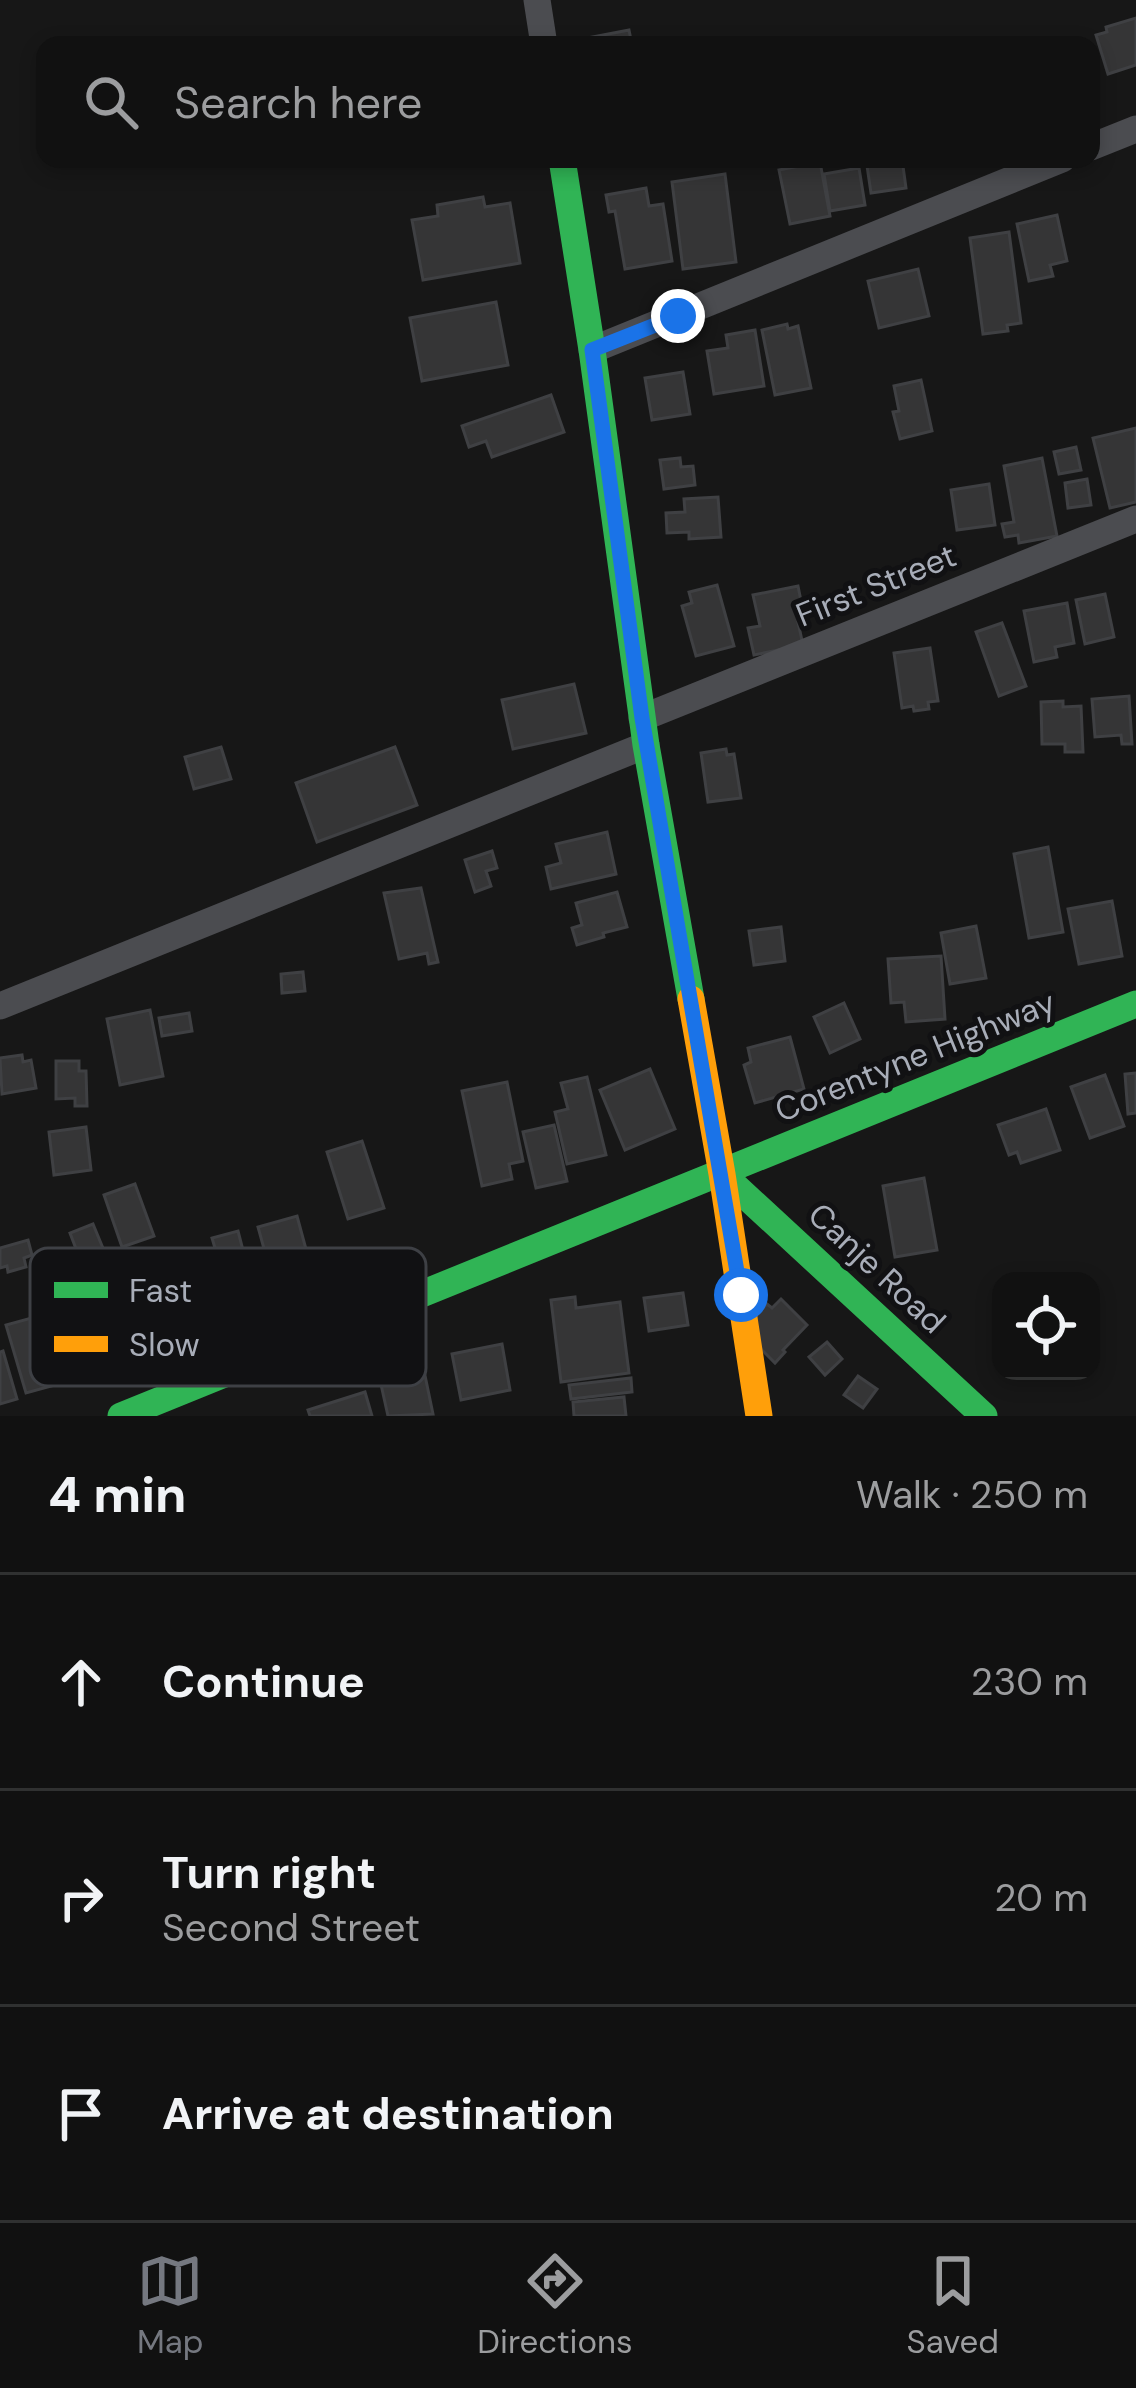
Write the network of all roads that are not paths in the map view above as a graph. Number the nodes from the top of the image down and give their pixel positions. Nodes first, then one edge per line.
1 (537, 0) edge
2 (543, 36) edge
3 (1136, 129) edge
4 (1100, 143) edge
5 (563, 168) edge
6 (1040, 168) edge
7 (592, 350) junction
8 (1136, 519) edge
9 (644, 732) junction
10 (1136, 1004) edge
11 (0, 1006) edge
12 (722, 1174) junction
13 (426, 1293) edge
14 (196, 1386) edge
15 (121, 1416) edge
16 (760, 1416) edge
17 (984, 1416) edge

1 - 2 street
3 - 4 street
5 - 7 street
6 - 7 street
7 - 9 street
8 - 9 street, First Street
9 - 11 street, First Street
9 - 12 street
10 - 12 street, Corentyne Highway
12 - 13 street, Corentyne Highway
12 - 16 street
12 - 17 street, Canje Road
14 - 15 street, Corentyne Highway

